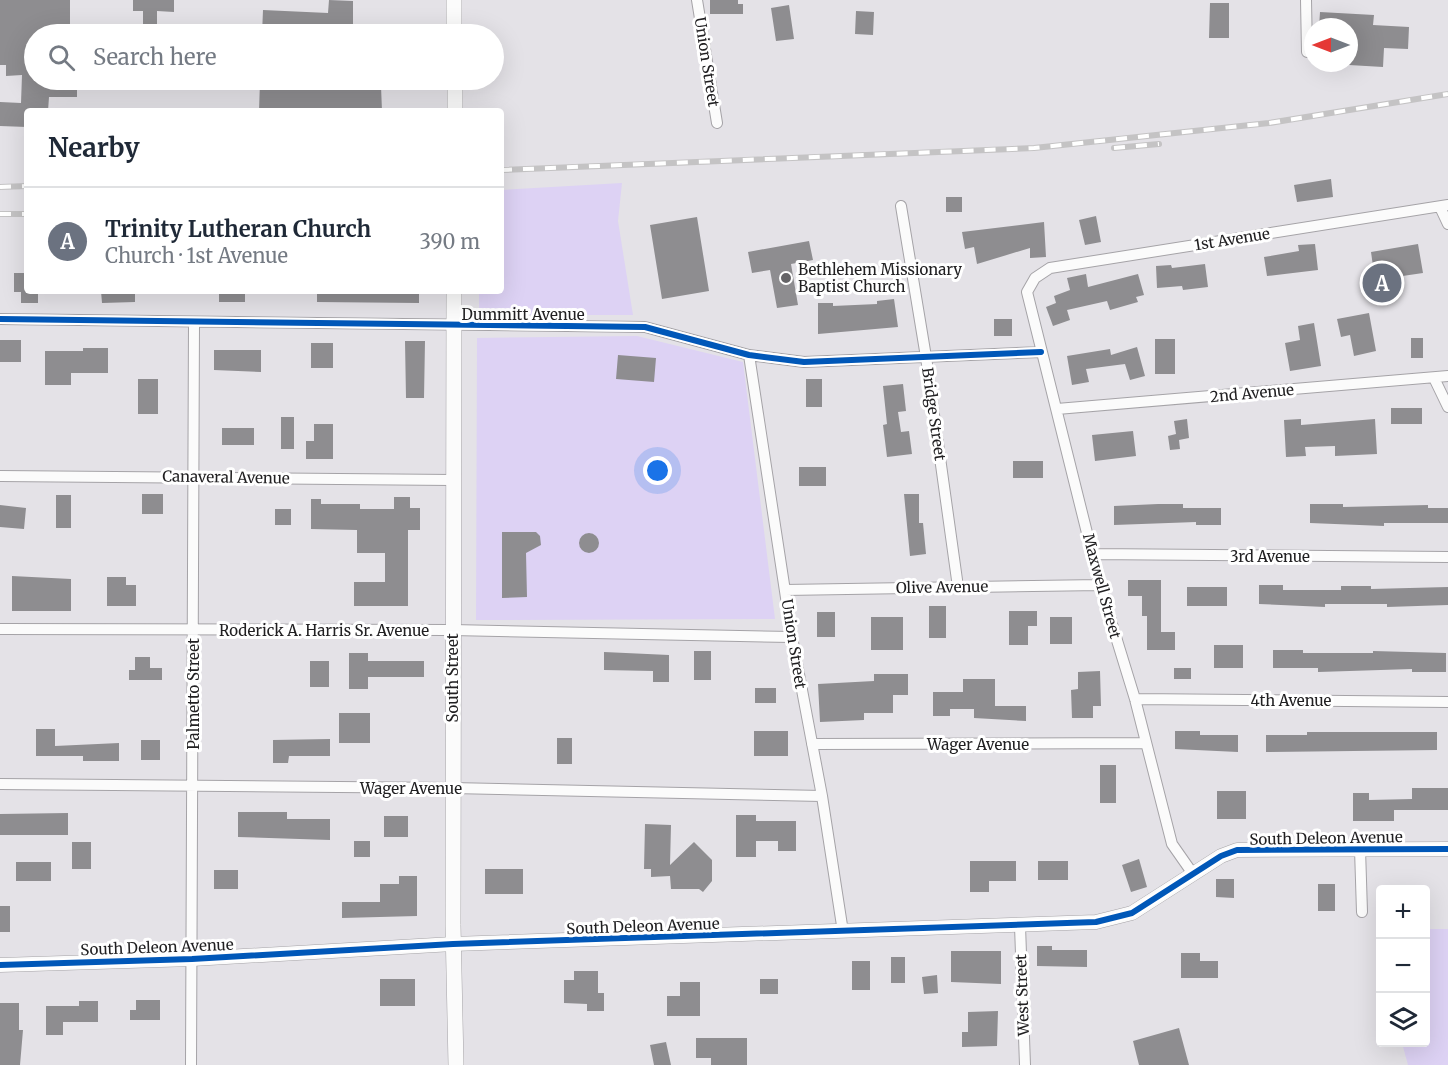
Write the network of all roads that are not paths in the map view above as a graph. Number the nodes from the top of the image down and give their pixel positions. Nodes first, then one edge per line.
1 (454, 0) edge
2 (697, 0) edge
3 (1306, 0) edge
4 (1306, 18) edge
5 (454, 24) edge
6 (455, 90) edge
7 (455, 108) edge
8 (717, 123) dead end
9 (901, 206) dead end
10 (1444, 206) edge
11 (1448, 224) edge
12 (1027, 292) joint
13 (454, 294) edge
14 (0, 319) edge
15 (194, 322) junction
16 (453, 326) junction
17 (1041, 352) junction
18 (749, 356) junction
19 (926, 357) junction
20 (1448, 376) edge
21 (1434, 378) junction
22 (1448, 407) edge
23 (1057, 409) junction
24 (0, 476) edge
25 (195, 477) junction
26 (452, 480) junction
27 (1092, 554) junction
28 (1448, 557) edge
29 (1100, 585) junction
30 (958, 587) junction
31 (785, 590) junction
32 (0, 629) edge
33 (452, 630) junction
34 (192, 631) junction
35 (792, 637) junction
36 (1135, 699) junction
37 (1448, 702) edge
38 (1144, 743) junction
39 (812, 744) junction
40 (0, 784) edge
41 (192, 788) junction
42 (452, 788) junction
43 (822, 796) junction
44 (1360, 849) junction
45 (1448, 849) edge
46 (1193, 874) junction
47 (1362, 912) dead end
48 (1020, 926) junction
49 (843, 932) junction
50 (453, 944) junction
51 (192, 959) junction
52 (0, 965) edge
53 (191, 1065) edge
54 (456, 1065) edge
55 (1025, 1065) edge

1 - 5 main road
2 - 8 street, Union Street
3 - 4 street
6 - 7 main road
9 - 19 street, Bridge Street
10 - 11 street
10 - 12 street, 1st Avenue
12 - 17 street, Maxwell Street
13 - 16 main road, South Street
14 - 15 street, Dummitt Avenue
15 - 16 street, Dummitt Avenue
15 - 25 street, Palmetto Street
16 - 18 street, Dummitt Avenue
16 - 26 main road, South Street
17 - 19 street, Dummitt Avenue
17 - 23 street, Maxwell Street
18 - 19 street, Dummitt Avenue
18 - 31 street, Union Street
19 - 30 street, Bridge Street
20 - 21 street, 2nd Avenue
21 - 22 street
21 - 23 street, 2nd Avenue
23 - 27 street, Maxwell Street
24 - 25 street, Canaveral Avenue
25 - 26 street, Canaveral Avenue
25 - 34 street, Palmetto Street
26 - 33 main road, South Street
27 - 28 street, 3rd Avenue
27 - 29 street, Maxwell Street
29 - 30 street, Olive Avenue
29 - 36 street, Maxwell Street
30 - 31 street, Olive Avenue
31 - 35 street, Union Street
32 - 34 street, Roderick A. Harris Sr. Avenue
33 - 34 street, Roderick A. Harris Sr. Avenue
33 - 35 street, Roderick A. Harris Sr. Avenue
33 - 42 main road, South Street
34 - 41 street, Palmetto Street
35 - 39 street, Union Street
36 - 37 street, 4th Avenue
36 - 38 street, Maxwell Street
38 - 39 street, Wager Avenue
38 - 46 street, Maxwell Street
39 - 43 street, Union Street
40 - 41 street, Wager Avenue
41 - 42 street, Wager Avenue
41 - 51 street, Palmetto Street
42 - 43 street, Wager Avenue
42 - 50 main road, South Street
43 - 49 street, Union Street
44 - 45 street, South Deleon Avenue
44 - 46 street, South Deleon Avenue
44 - 47 street
46 - 48 street, South Deleon Avenue
48 - 49 street, South Deleon Avenue
48 - 55 street, West Street
49 - 50 street, South Deleon Avenue
50 - 51 street, South Deleon Avenue
50 - 54 main road, South Street
51 - 52 street, South Deleon Avenue
51 - 53 street, Palmetto Street

